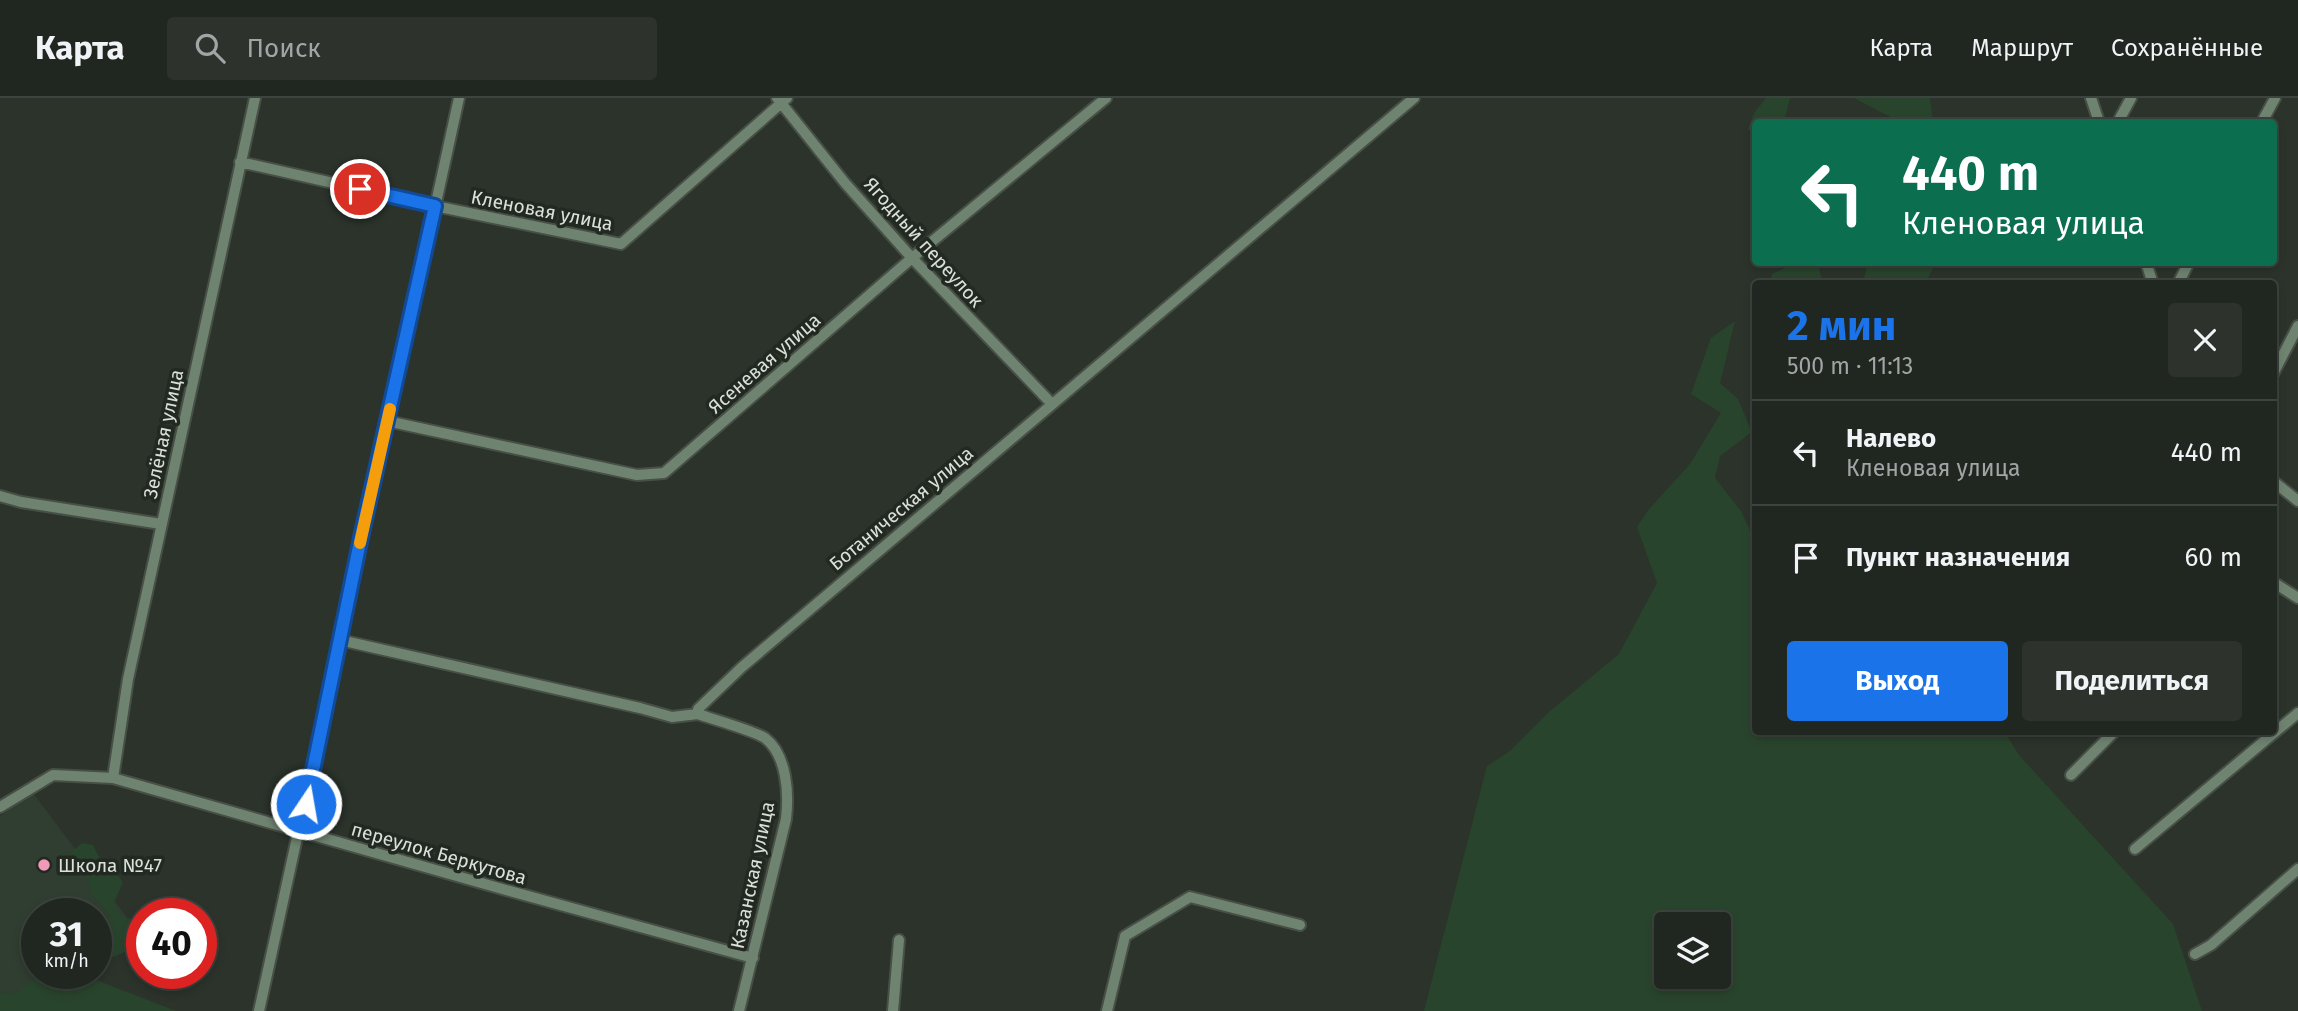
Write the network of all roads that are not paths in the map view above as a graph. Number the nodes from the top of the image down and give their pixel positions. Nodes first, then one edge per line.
1 (255, 98) edge
2 (459, 98) edge
3 (1106, 98) edge
4 (1413, 98) edge
5 (2091, 98) edge
6 (2131, 98) edge
7 (2275, 98) edge
8 (782, 100) edge
9 (2098, 119) edge
10 (2120, 119) edge
11 (2264, 119) edge
12 (240, 162) junction
13 (435, 206) junction
14 (912, 258) junction
15 (2298, 326) edge
16 (2277, 366) edge
17 (1051, 403) junction
18 (387, 421) junction
19 (2277, 484) edge
20 (0, 496) edge
21 (2298, 501) edge
22 (161, 524) junction
23 (2277, 588) edge
24 (2298, 598) edge
25 (340, 640) junction
26 (2298, 713) edge
27 (698, 714) junction
28 (2277, 731) edge
29 (2111, 735) edge
30 (2272, 735) edge
31 (2071, 775) dead end
32 (113, 778) junction
33 (0, 807) edge
34 (300, 831) junction
35 (2135, 849) dead end
36 (2298, 869) edge
37 (1300, 925) dead end
38 (899, 940) dead end
39 (2195, 954) dead end
40 (753, 958) junction
41 (259, 1011) edge
42 (739, 1011) edge
43 (893, 1011) edge
44 (1107, 1011) edge

1 - 12 street, Зелёная улица
2 - 13 street
3 - 14 street, Ясеневая улица
4 - 17 street, Ботаническая улица
5 - 9 street
6 - 10 street
7 - 11 street
8 - 13 street, Кленовая улица
8 - 14 street, Ягодный переулок
12 - 13 street, Кленовая улица
12 - 22 street, Зелёная улица
13 - 18 street
14 - 17 street, Ягодный переулок
14 - 18 street, Ясеневая улица
15 - 16 street
17 - 27 street, Ботаническая улица
18 - 25 street
19 - 21 street
20 - 22 street
22 - 32 street, Зелёная улица
23 - 24 street
25 - 27 street
25 - 34 street
26 - 28 street
27 - 40 street, Казанская улица
29 - 31 street
30 - 35 street
32 - 33 street, переулок Беркутова
32 - 34 street, переулок Беркутова
34 - 40 street, переулок Беркутова
34 - 41 street
36 - 39 street
37 - 44 street
38 - 43 street
40 - 42 street, Казанская улица

